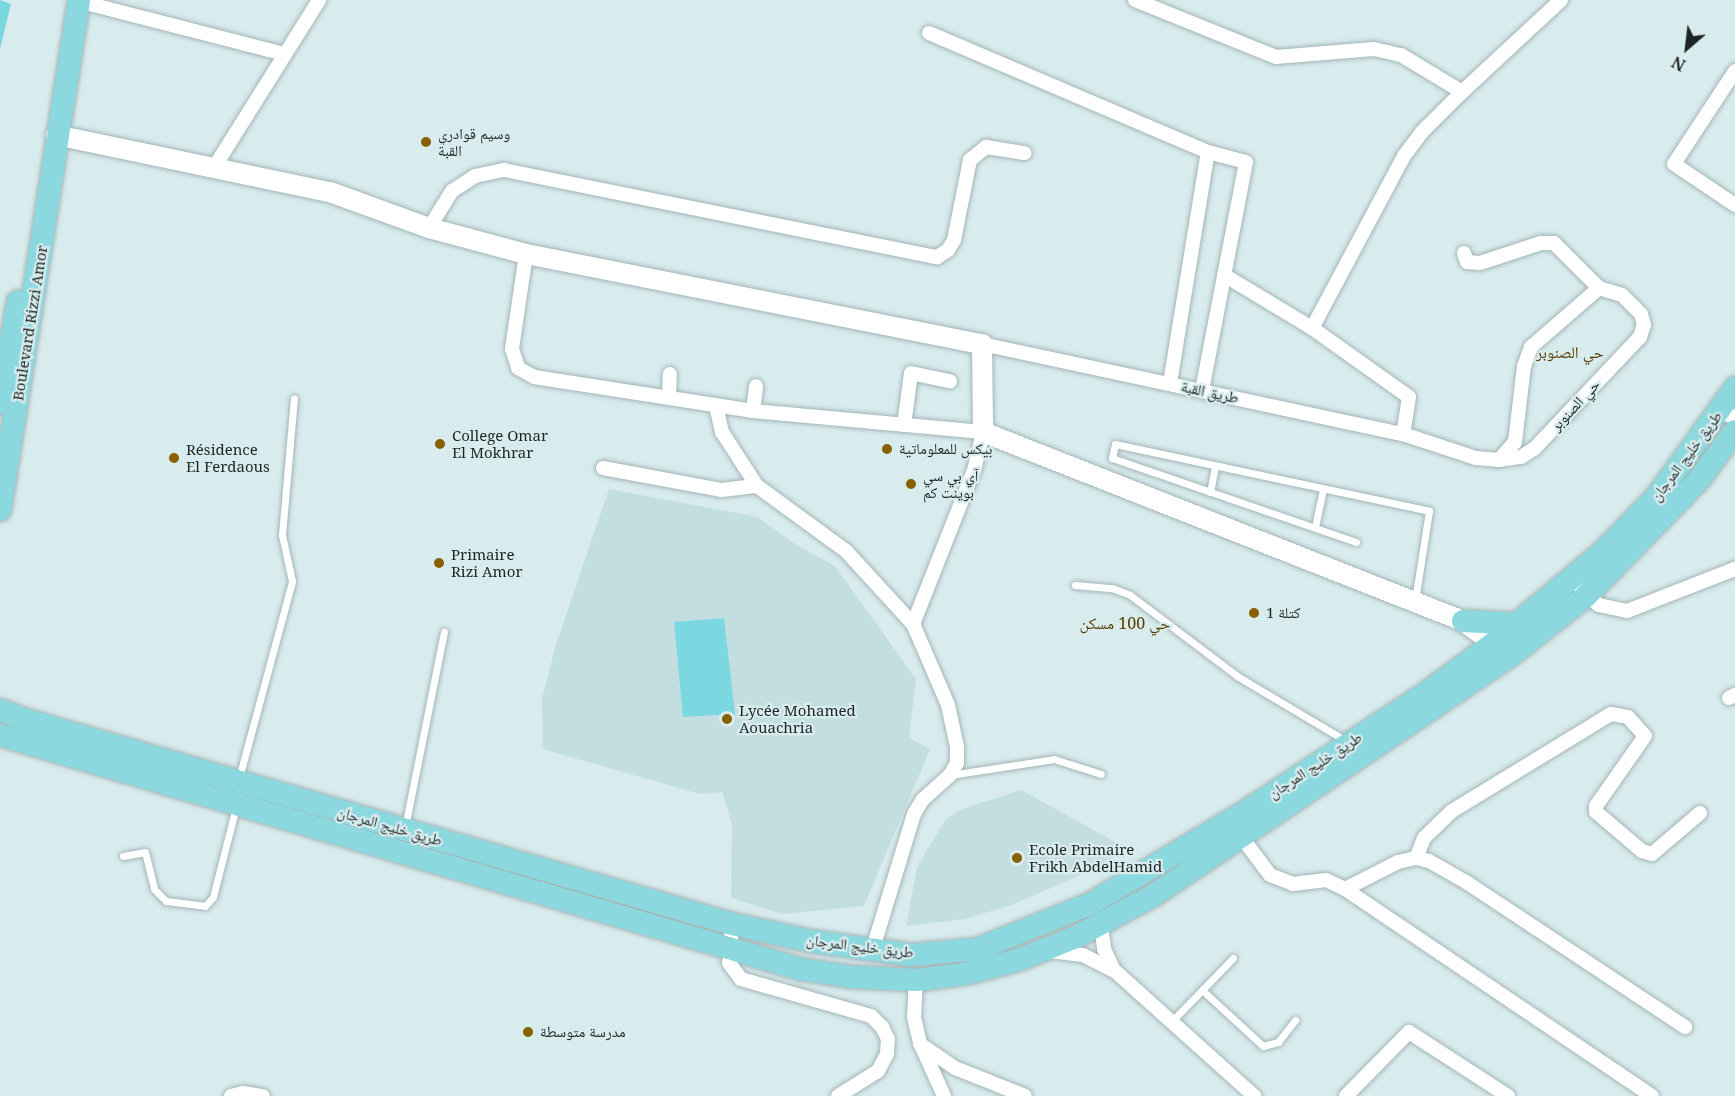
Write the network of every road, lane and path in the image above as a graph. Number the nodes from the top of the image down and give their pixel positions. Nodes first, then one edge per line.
1 (319, 0) edge
2 (1135, 0) edge
3 (78, 1) edge
4 (1557, 2) edge
5 (929, 33) dead end
6 (285, 54) junction
7 (1735, 71) edge
8 (1462, 92) junction
9 (56, 135) junction
10 (1208, 152) junction
11 (1025, 153) dead end
12 (215, 166) junction
13 (1735, 205) edge
14 (429, 228) junction
15 (1464, 253) dead end
16 (526, 254) junction
17 (1224, 275) junction
18 (1599, 288) junction
19 (1312, 328) junction
20 (982, 344) junction
21 (670, 374) dead end
22 (950, 381) dead end
23 (1170, 383) junction
24 (756, 386) dead end
25 (1735, 388) edge
26 (1202, 390) junction
27 (669, 397) junction
28 (294, 399) dead end
29 (0, 403) edge
30 (716, 406) junction
31 (753, 411) junction
32 (1727, 415) edge
33 (904, 425) junction
34 (1735, 431) edge
35 (983, 432) junction
36 (1403, 434) junction
37 (1437, 447) joint
38 (1499, 460) junction
39 (1215, 466) junction
40 (603, 468) dead end
41 (757, 486) junction
42 (1323, 490) junction
43 (1210, 492) junction
44 (0, 510) edge
45 (1316, 527) junction
46 (1356, 542) dead end
47 (1735, 569) edge
48 (1075, 585) dead end
49 (1579, 588) junction
50 (1415, 602) junction
51 (1463, 621) junction
52 (913, 624) junction
53 (1519, 624) junction
54 (444, 633) dead end
55 (1503, 649) junction
56 (1473, 658) junction
57 (0, 702) edge
58 (0, 710) edge
59 (11, 733) edge
60 (1355, 750) junction
61 (1101, 774) dead end
62 (950, 775) junction
63 (238, 792) junction
64 (1700, 813) dead end
65 (1236, 829) junction
66 (404, 830) junction
67 (440, 851) junction
68 (123, 856) dead end
69 (1416, 858) junction
70 (1345, 889) junction
71 (732, 924) junction
72 (1101, 924) junction
73 (1032, 928) junction
74 (728, 948) junction
75 (872, 951) junction
76 (1041, 951) junction
77 (1233, 958) dead end
78 (1116, 972) junction
79 (916, 980) junction
80 (1202, 990) junction
81 (1295, 1020) dead end
82 (1171, 1022) junction
83 (1685, 1027) dead end
84 (920, 1044) junction
85 (231, 1096) edge
86 (263, 1096) edge
87 (838, 1096) edge
88 (944, 1096) edge
89 (1025, 1096) edge
90 (1254, 1096) edge
91 (1346, 1096) edge
92 (1508, 1096) edge
93 (1652, 1096) edge

1 - 6 street
2 - 8 street
3 - 6 street
3 - 9 main road, Boulevard Rizzi Amor
4 - 8 street
5 - 10 street
6 - 12 street
7 - 13 street
8 - 19 street
9 - 12 street
9 - 29 main road, Boulevard Rizzi Amor
9 - 44 main road, Boulevard Rizzi Amor
10 - 17 street
10 - 23 street
11 - 14 street
12 - 14 street
14 - 16 street
15 - 18 street, حي الصنوبر
16 - 20 street
16 - 27 street
17 - 19 street
17 - 26 street
18 - 38 street
18 - 38 street, حي الصنوبر
19 - 36 street
20 - 23 street, طريق القبة
20 - 35 street
21 - 27 street
22 - 33 street
23 - 26 street, طريق القبة
24 - 31 street
25 - 32 main road, طريق خليج المرجان
26 - 36 street, طريق القبة
27 - 30 street
28 - 63 lane
30 - 31 street
30 - 41 street
31 - 33 street
32 - 49 main road, طريق خليج المرجان
33 - 35 street
34 - 49 main road, طريق خليج المرجان
35 - 50 street
35 - 52 street
36 - 37 street, طريق القبة
37 - 38 street, حي الصنوبر
39 - 42 lane
39 - 43 lane
39 - 43 lane
40 - 41 street
41 - 52 street
42 - 45 lane
42 - 50 lane
43 - 45 lane
45 - 46 lane
47 - 49 street
48 - 60 lane
49 - 53 main road, طريق خليج المرجان
49 - 55 main road, طريق خليج المرجان
50 - 51 street
51 - 53 main road
51 - 55 street
51 - 56 main road
52 - 62 street
53 - 55 main road, طريق خليج المرجان
54 - 66 lane
55 - 56 main road, طريق خليج المرجان
55 - 60 main road, طريق خليج المرجان
56 - 60 main road, طريق خليج المرجان
57 - 59 main road
58 - 59 main road, طريق خليج المرجان
59 - 63 main road, طريق خليج المرجان
60 - 65 main road, طريق خليج المرجان
61 - 62 lane
62 - 75 street
63 - 66 main road, طريق خليج المرجان
63 - 67 main road, طريق خليج المرجان
63 - 68 lane
64 - 69 street
65 - 70 street
65 - 72 main road, طريق خليج المرجان
65 - 73 main road, طريق خليج المرجان
66 - 67 main road, طريق خليج المرجان
67 - 71 main road, طريق خليج المرجان
67 - 74 main road, طريق خليج المرجان
69 - 70 street
69 - 83 street
70 - 93 street
71 - 74 street
71 - 75 main road, طريق خليج المرجان
72 - 76 main road, طريق خليج المرجان
72 - 78 street
73 - 75 main road, طريق خليج المرجان
73 - 76 main road
74 - 79 main road, طريق خليج المرجان
74 - 87 street
76 - 78 street
76 - 79 main road, طريق خليج المرجان
77 - 80 lane
78 - 82 street
79 - 84 street
80 - 81 lane
80 - 82 lane
82 - 90 street
84 - 88 street
84 - 89 street
85 - 86 street
91 - 92 street

